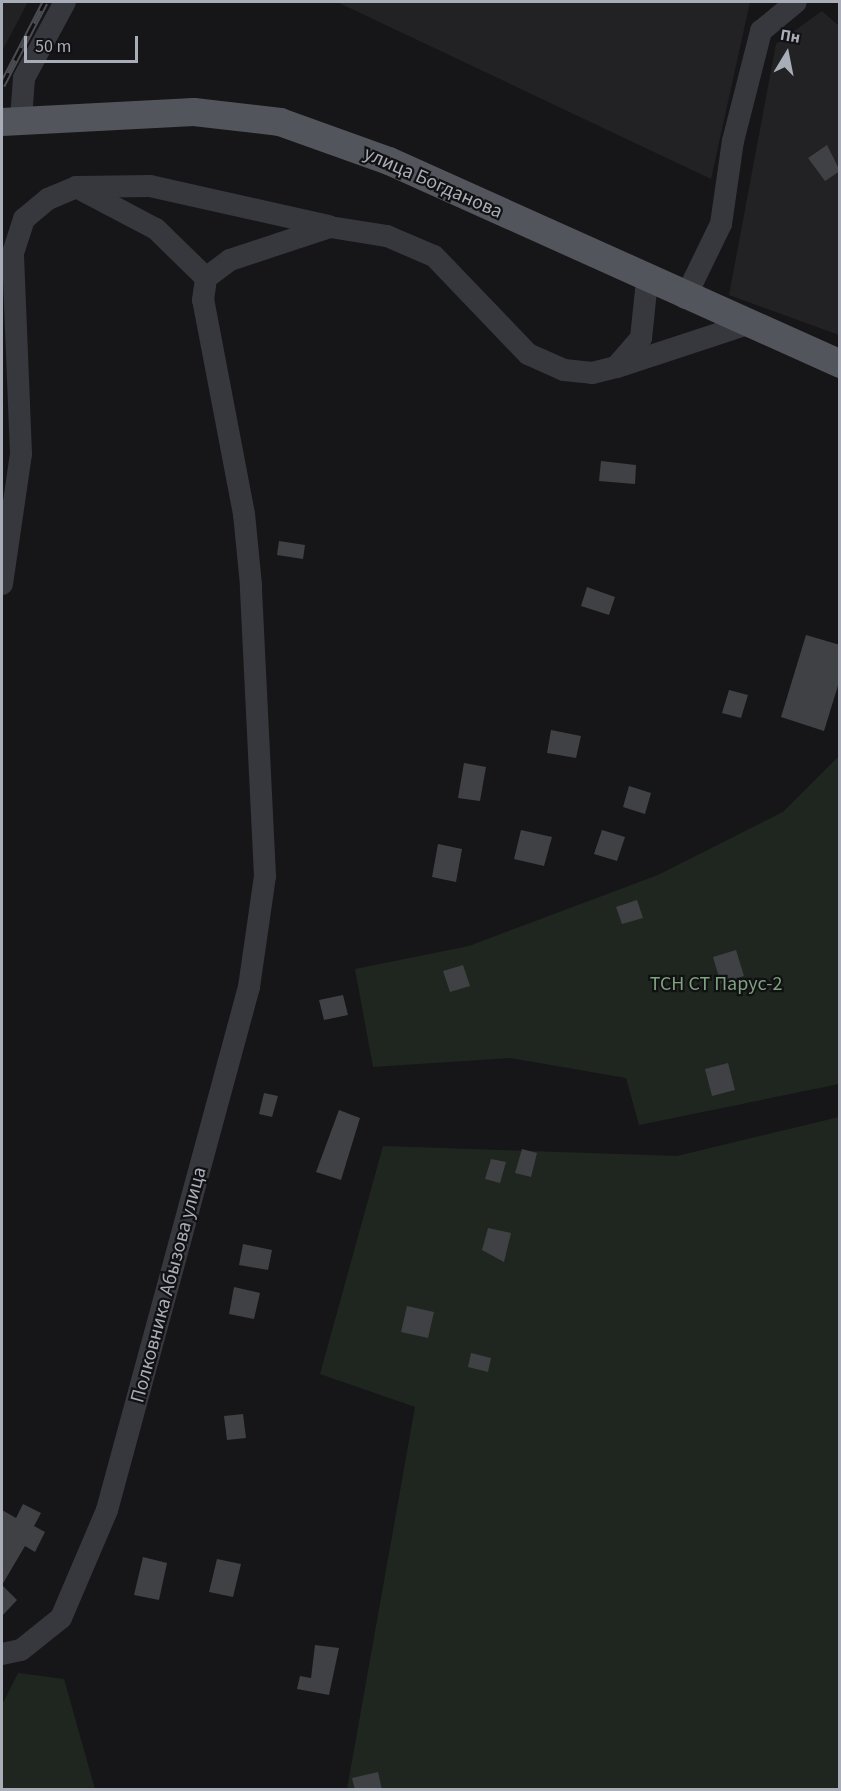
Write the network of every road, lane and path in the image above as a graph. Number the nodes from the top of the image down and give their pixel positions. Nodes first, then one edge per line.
1 (64, 2) edge
2 (795, 2) edge
3 (11, 121) edge
4 (76, 187) junction
5 (330, 227) junction
6 (206, 278) junction
7 (647, 281) junction
8 (685, 298) junction
9 (745, 325) junction
10 (840, 364) edge
11 (616, 367) junction
12 (2, 584) edge
13 (2, 1654) edge

1 - 3 street
2 - 8 street
3 - 7 main road, улица Богданова
4 - 5 street
4 - 6 street
4 - 12 street
5 - 6 street
5 - 11 street
6 - 13 street, Полковника Абызова улица
7 - 8 main road, улица Богданова
7 - 11 street
8 - 9 main road, улица Богданова
9 - 10 main road, улица Богданова
9 - 11 street

